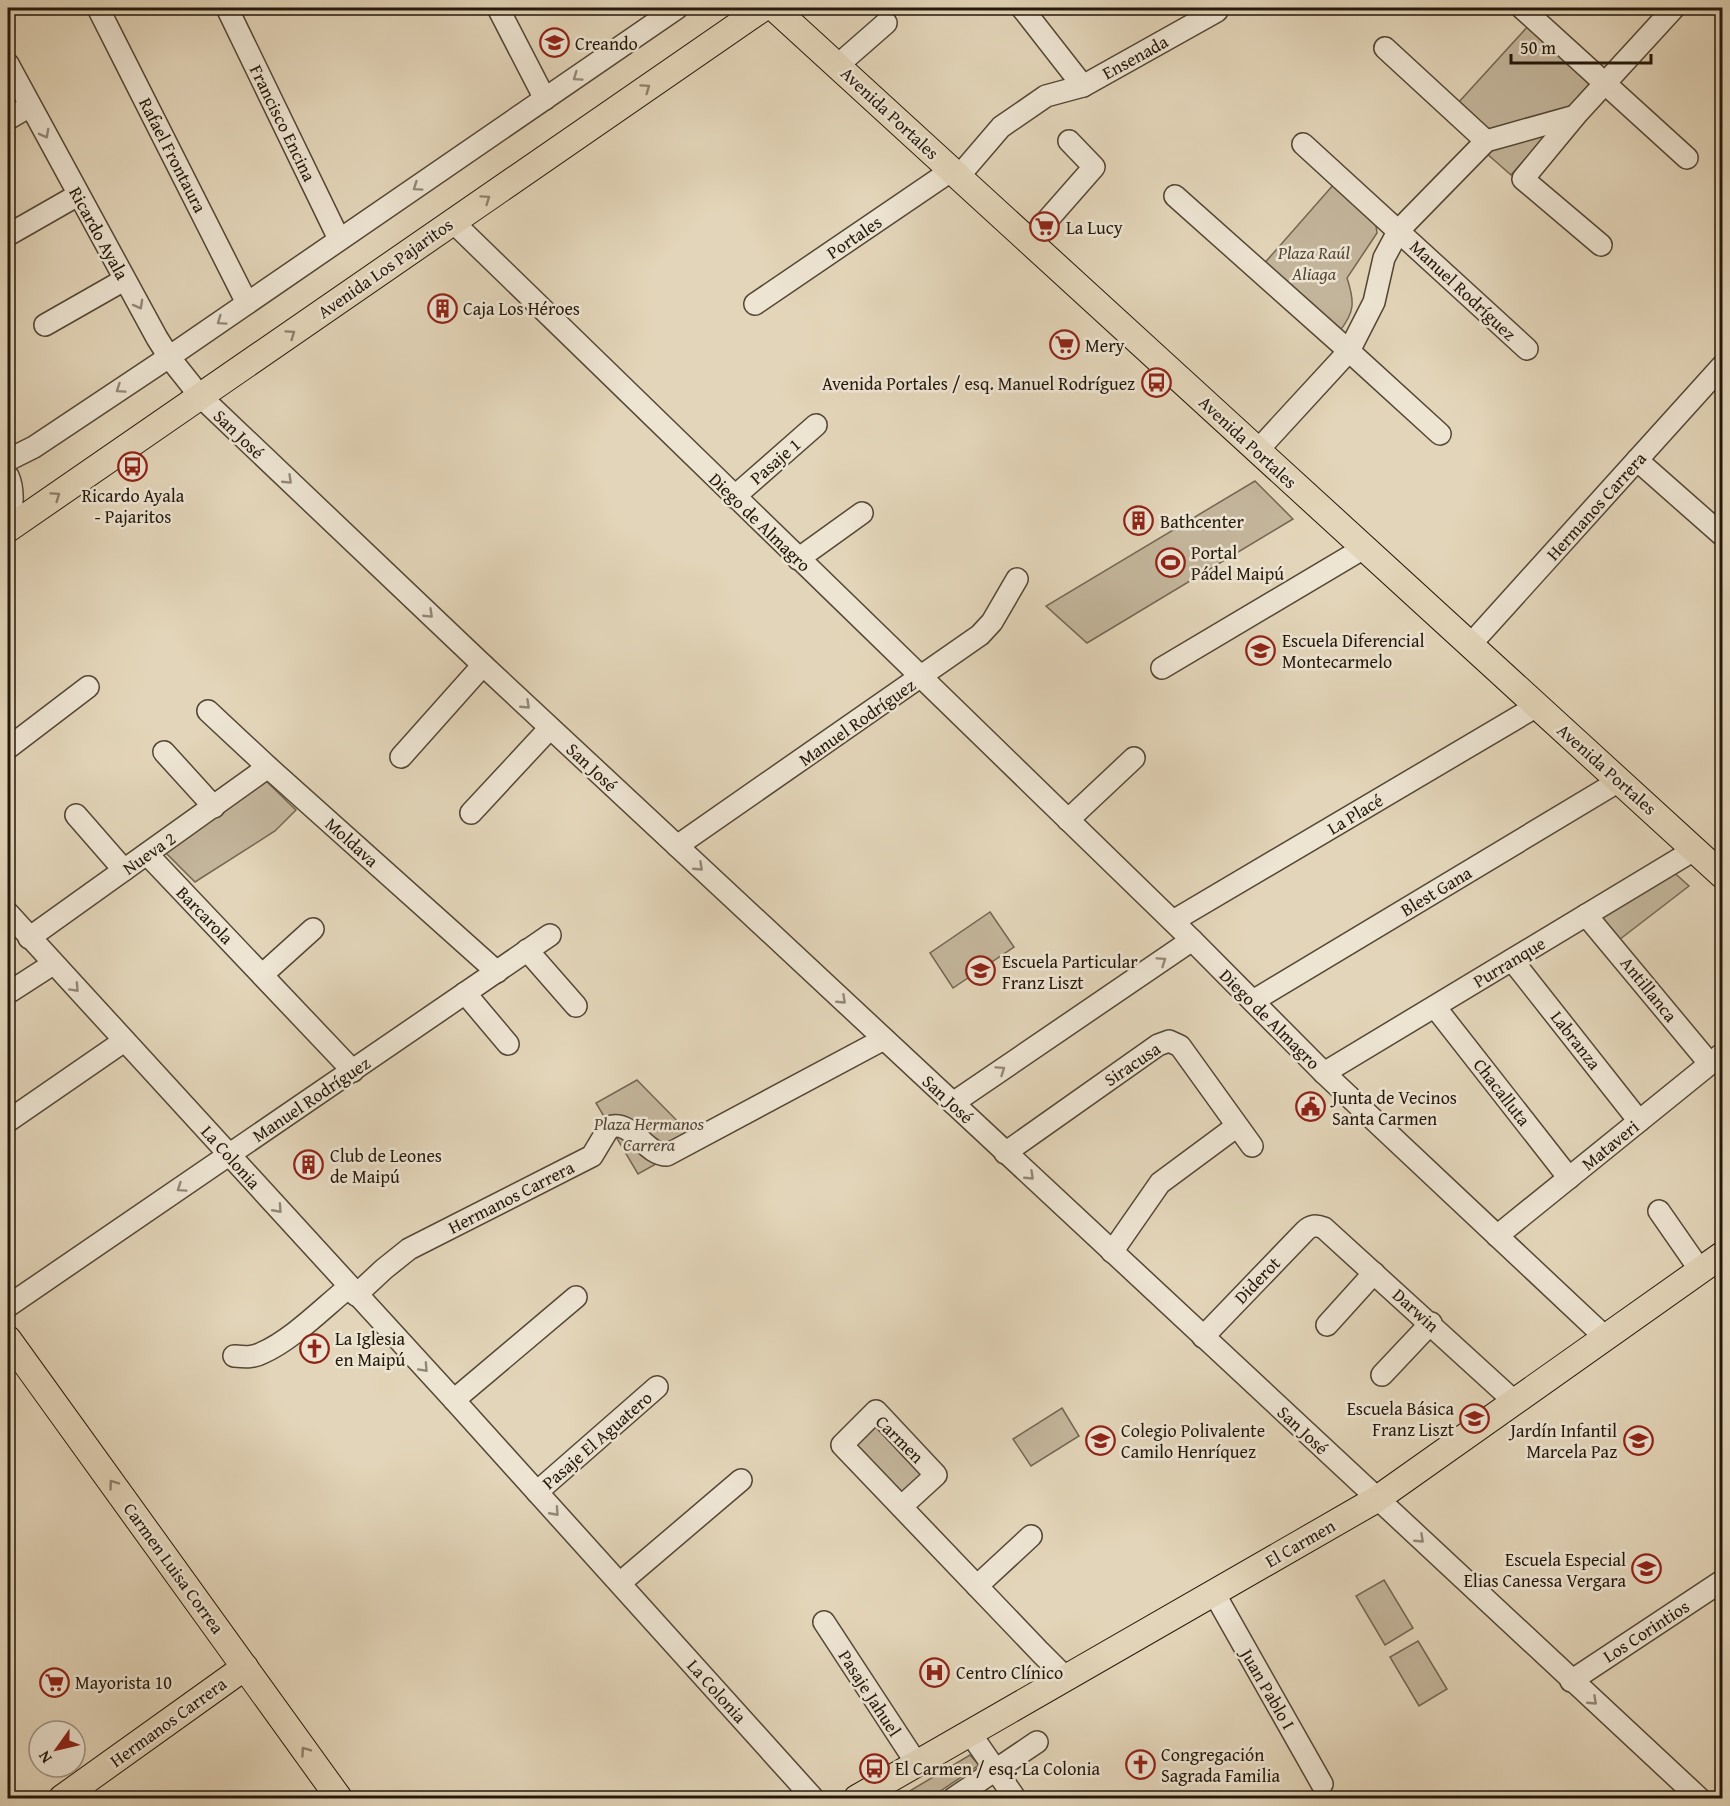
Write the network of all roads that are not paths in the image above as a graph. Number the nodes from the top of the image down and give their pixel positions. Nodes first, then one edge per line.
1 (98, 8) edge
2 (227, 8) edge
3 (498, 8) edge
4 (677, 8) edge
5 (763, 8) edge
6 (774, 8) edge
7 (1022, 8) edge
8 (1522, 8) edge
9 (1674, 8) edge
10 (1217, 11) dead end
11 (886, 23) dead end
12 (1385, 48) dead end
13 (8, 64) edge
14 (838, 65) junction
15 (1604, 83) junction
16 (1083, 86) junction
17 (545, 99) junction
18 (30, 106) junction
19 (1575, 116) junction
20 (8, 119) edge
21 (1069, 141) dead end
22 (1486, 141) junction
23 (1303, 144) dead end
24 (1687, 158) dead end
25 (955, 173) junction
26 (78, 195) junction
27 (1174, 196) dead end
28 (453, 222) junction
29 (1399, 230) junction
30 (8, 235) edge
31 (339, 240) junction
32 (1029, 240) junction
33 (1601, 245) dead end
34 (124, 280) junction
35 (247, 303) junction
36 (755, 304) dead end
37 (45, 325) dead end
38 (1527, 349) dead end
39 (1349, 351) junction
40 (169, 357) junction
41 (1722, 366) edge
42 (200, 396) junction
43 (816, 425) dead end
44 (1440, 435) dead end
45 (1257, 451) junction
46 (8, 460) edge
47 (1637, 460) junction
48 (8, 480) edge
49 (734, 497) junction
50 (862, 513) dead end
51 (8, 522) edge
52 (8, 529) edge
53 (1722, 535) edge
54 (1364, 548) junction
55 (798, 559) junction
56 (1017, 579) dead end
57 (1470, 645) junction
58 (483, 665) junction
59 (1162, 668) dead end
60 (921, 678) junction
61 (88, 687) dead end
62 (1537, 706) junction
63 (208, 711) dead end
64 (550, 728) junction
65 (8, 746) edge
66 (164, 752) dead end
67 (401, 757) dead end
68 (1134, 758) dead end
69 (268, 767) junction
70 (1619, 781) junction
71 (214, 807) junction
72 (471, 813) dead end
73 (76, 815) dead end
74 (1068, 820) junction
75 (677, 846) junction
76 (1694, 849) junction
77 (147, 854) junction
78 (124, 870) junction
79 (1722, 875) edge
80 (8, 913) edge
81 (1586, 915) junction
82 (1173, 921) junction
83 (313, 929) dead end
84 (550, 935) dead end
85 (29, 938) junction
86 (1192, 940) junction
87 (527, 950) junction
88 (1512, 960) junction
89 (53, 964) junction
90 (497, 972) junction
91 (262, 975) junction
92 (8, 993) edge
93 (465, 993) junction
94 (1253, 1001) junction
95 (576, 1006) dead end
96 (1435, 1006) junction
97 (884, 1040) junction
98 (124, 1041) junction
99 (508, 1044) dead end
100 (1716, 1059) edge
101 (353, 1071) junction
102 (1324, 1073) junction
103 (953, 1103) junction
104 (8, 1121) edge
105 (1639, 1121) junction
106 (1237, 1126) junction
107 (1252, 1146) dead end
108 (1005, 1153) junction
109 (229, 1155) junction
110 (1569, 1178) junction
111 (1659, 1211) dead end
112 (1314, 1226) joint
113 (1497, 1236) junction
114 (1112, 1252) junction
115 (1722, 1255) edge
116 (1701, 1270) junction
117 (1374, 1273) junction
118 (352, 1291) junction
119 (576, 1297) dead end
120 (8, 1306) edge
121 (1431, 1323) junction
122 (1327, 1324) dead end
123 (1203, 1337) junction
124 (1606, 1338) junction
125 (8, 1339) edge
126 (234, 1356) dead end
127 (1382, 1375) dead end
128 (657, 1387) dead end
129 (454, 1400) junction
130 (1515, 1402) junction
131 (741, 1480) dead end
132 (537, 1492) junction
133 (1377, 1499) junction
134 (901, 1507) junction
135 (1031, 1536) dead end
136 (1722, 1582) edge
137 (620, 1583) junction
138 (977, 1586) junction
139 (1214, 1593) junction
140 (824, 1622) dead end
141 (246, 1667) junction
142 (1066, 1678) junction
143 (1571, 1681) junction
144 (970, 1733) junction
145 (1037, 1742) dead end
146 (917, 1764) junction
147 (995, 1770) junction
148 (1322, 1784) dead end
149 (62, 1798) edge
150 (339, 1798) edge
151 (813, 1798) edge
152 (857, 1798) edge
153 (954, 1798) edge
154 (1015, 1798) edge
155 (1699, 1798) edge

1 - 35 street, Rafael Frontaura
2 - 31 street, Francisco Encina
3 - 17 street
4 -> 17 street
28 -> 5 main road, Avenida Los Pajaritos
6 - 14 main road, Avenida Portales
7 - 16 street, Ensenada
8 - 15 street
9 - 15 street
10 - 16 street, Ensenada
11 - 14 street
12 - 22 street
13 - 18 street, Ricardo Ayala
14 - 25 main road, Avenida Portales
15 - 19 street
15 - 24 street
16 - 25 street, Ensenada
17 -> 31 street
18 - 20 street
18 -> 26 street, Ricardo Ayala
19 - 22 street, Manuel Rodríguez
19 - 33 street
21 - 32 street
22 - 29 street, Manuel Rodríguez
23 - 29 street, Manuel Rodríguez
25 - 32 main road, Avenida Portales
25 - 36 street, Portales
26 - 30 street
26 - 34 street, Ricardo Ayala
27 - 39 street
42 -> 28 main road, Avenida Los Pajaritos
28 - 49 street, Diego de Almagro
29 - 38 street, Manuel Rodríguez
29 - 39 street, Manuel Rodríguez
31 - 35 street
32 - 45 main road, Avenida Portales
34 - 37 street
34 -> 40 street, Ricardo Ayala
35 -> 40 street
39 - 44 street
39 - 45 street, Manuel Rodríguez
40 - 42 street, Ricardo Ayala
40 -> 46 street
41 - 47 street, Hermanos Carrera
52 -> 42 main road, Avenida Los Pajaritos
42 -> 58 street, San José
43 - 49 street, Pasaje 1
45 - 54 main road, Avenida Portales
47 - 53 street
47 - 57 street, Hermanos Carrera
48 - 51 street
49 - 55 street, Diego de Almagro
50 - 55 street
54 - 57 main road, Avenida Portales
54 - 59 street
55 - 60 street, Diego de Almagro
56 - 60 street, Manuel Rodríguez
57 - 62 main road, Avenida Portales
58 -> 64 street, San José
58 - 67 street
60 - 74 street, Diego de Almagro
60 - 75 street, Manuel Rodríguez
61 - 65 street
62 - 70 main road, Avenida Portales
62 - 82 street, La Placé
63 - 69 street, Moldava
64 - 72 street
64 - 75 street, San José
66 - 71 street
68 - 74 street
69 - 71 street, Nueva 2
69 - 90 street, Moldava
70 - 76 main road, Avenida Portales
70 - 94 street, Blest Gana
71 - 77 street, Nueva 2
73 - 78 street
74 - 82 street, Diego de Almagro
75 -> 97 street, San José
76 - 79 main road, Avenida Portales
76 - 81 street, Purranque
77 - 78 street, Nueva 2
77 - 91 street, Barcarola
78 - 85 street, Nueva 2
80 - 85 street, La Colonia
81 - 88 street, Purranque
81 - 100 street, Antillanca
82 - 86 street, Diego de Almagro
83 - 91 street
84 - 87 street, Manuel Rodríguez
85 - 89 street, La Colonia
86 - 94 street, Diego de Almagro
103 -> 86 street
87 - 90 street, Manuel Rodríguez
87 - 95 street
88 - 96 street, Purranque
88 - 105 street, Labranza
89 - 92 street
89 -> 98 street, La Colonia
90 - 93 street, Manuel Rodríguez
91 - 101 street, Barcarola
93 - 99 street
93 - 101 street, Manuel Rodríguez
94 - 102 street, Diego de Almagro
96 - 102 street, Purranque
96 - 110 street, Chacalluta
97 - 103 street, San José
97 - 118 street, Hermanos Carrera
98 - 104 street
98 - 109 street, La Colonia
100 - 105 street, Mataveri
101 - 109 street, Manuel Rodríguez
102 - 113 street, Diego de Almagro
103 - 108 street, San José
105 - 110 street, Mataveri
106 - 107 street, Siracusa
106 - 108 street, Siracusa
106 - 114 street
108 -> 114 street, San José
109 -> 118 street, La Colonia
109 -> 120 street, Manuel Rodríguez
110 - 113 street, Mataveri
111 - 116 street
112 - 117 street, Darwin
112 - 123 street, Diderot
113 - 124 street, Diego de Almagro
114 - 123 street, San José
115 - 116 main road, El Carmen
116 - 124 main road, El Carmen
117 - 121 street, Darwin
117 - 122 street
118 - 126 street
118 -> 129 street, La Colonia
119 - 129 street
121 - 127 street
121 - 130 street, Darwin
123 - 133 street, San José
124 - 130 main road, El Carmen
141 -> 125 main road, Carmen Luisa Correa
128 - 132 street, Pasaje El Aguatero
129 - 132 street, La Colonia
130 - 133 main road, El Carmen
131 - 137 street
132 -> 137 street, La Colonia
133 - 139 main road, El Carmen
133 -> 143 street, San José
134 - 134 street, Carmen
134 - 138 street, Carmen
135 - 138 street
136 - 143 street, Los Corintios
137 - 151 street, La Colonia
138 - 142 street, Carmen
139 - 142 main road, El Carmen
139 - 148 street, Juan Pablo I
140 - 146 street, Pasaje Jahuel
141 - 149 main road, Hermanos Carrera
150 -> 141 main road, Carmen Luisa Correa
142 - 144 main road, El Carmen
143 -> 155 street, San José
144 - 146 main road, El Carmen
144 - 147 street
145 - 147 street
146 - 152 main road, El Carmen
147 - 153 street
147 - 154 street

